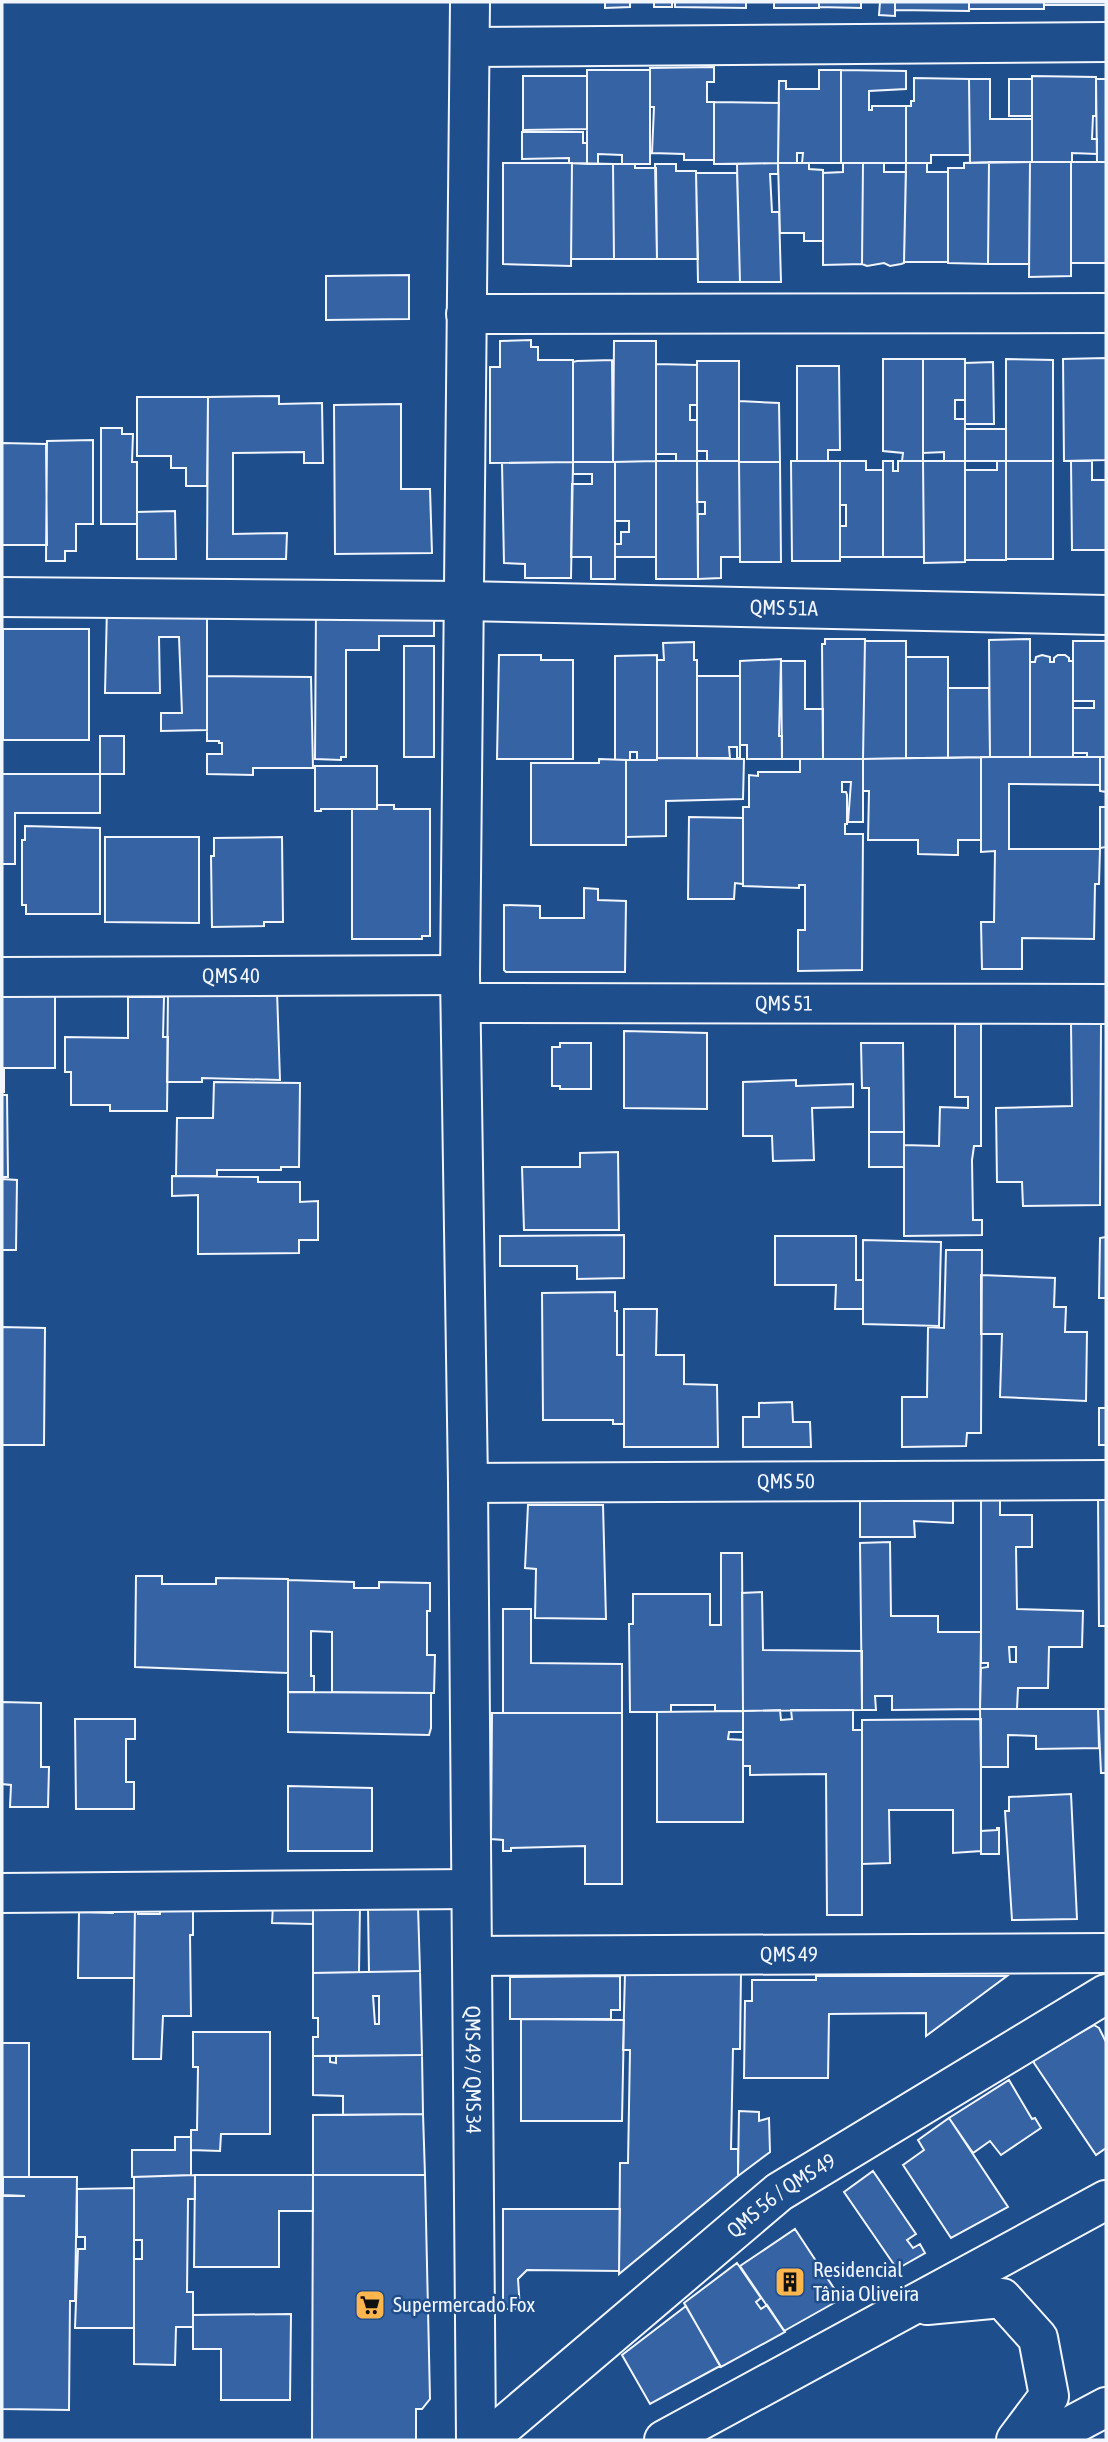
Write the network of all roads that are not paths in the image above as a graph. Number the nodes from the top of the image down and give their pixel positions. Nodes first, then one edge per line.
1 (470, 2) edge
2 (1106, 42) edge
3 (471, 47) junction
4 (1106, 313) edge
5 (466, 314) junction
6 (2, 597) edge
7 (463, 601) junction
8 (1106, 615) edge
9 (2, 976) edge
10 (461, 989) junction
11 (1106, 1004) edge
12 (1106, 1480) edge
13 (468, 1483) junction
14 (471, 1889) junction
15 (2, 1893) edge
16 (1106, 1952) edge
17 (472, 1956) junction
18 (1106, 1994) edge
19 (1106, 2200) edge
20 (910, 2307) junction
21 (1106, 2407) edge
22 (476, 2440) edge
23 (487, 2440) edge
24 (664, 2440) edge
25 (1016, 2440) edge
26 (1044, 2440) edge

1 - 3 street, QMS 49 / QMS 34
2 - 3 street
3 - 5 street, QMS 49 / QMS 34
4 - 5 street
5 - 7 street, QMS 49 / QMS 34
6 - 7 street, QMS 51A
7 - 8 street, QMS 51A
7 - 10 street, QMS 49 / QMS 34
9 - 10 street, QMS 40
10 - 11 street, QMS 51
10 - 13 street, QMS 49 / QMS 34
12 - 13 street, QMS 50
13 - 14 street, QMS 49 / QMS 34
14 - 15 street
14 - 17 street, QMS 49 / QMS 34
16 - 17 street, QMS 49
17 - 22 street, QMS 49 / QMS 34
18 - 23 street, QMS 56 / QMS 49
19 - 20 street
20 - 24 street
20 - 25 street
21 - 26 street

